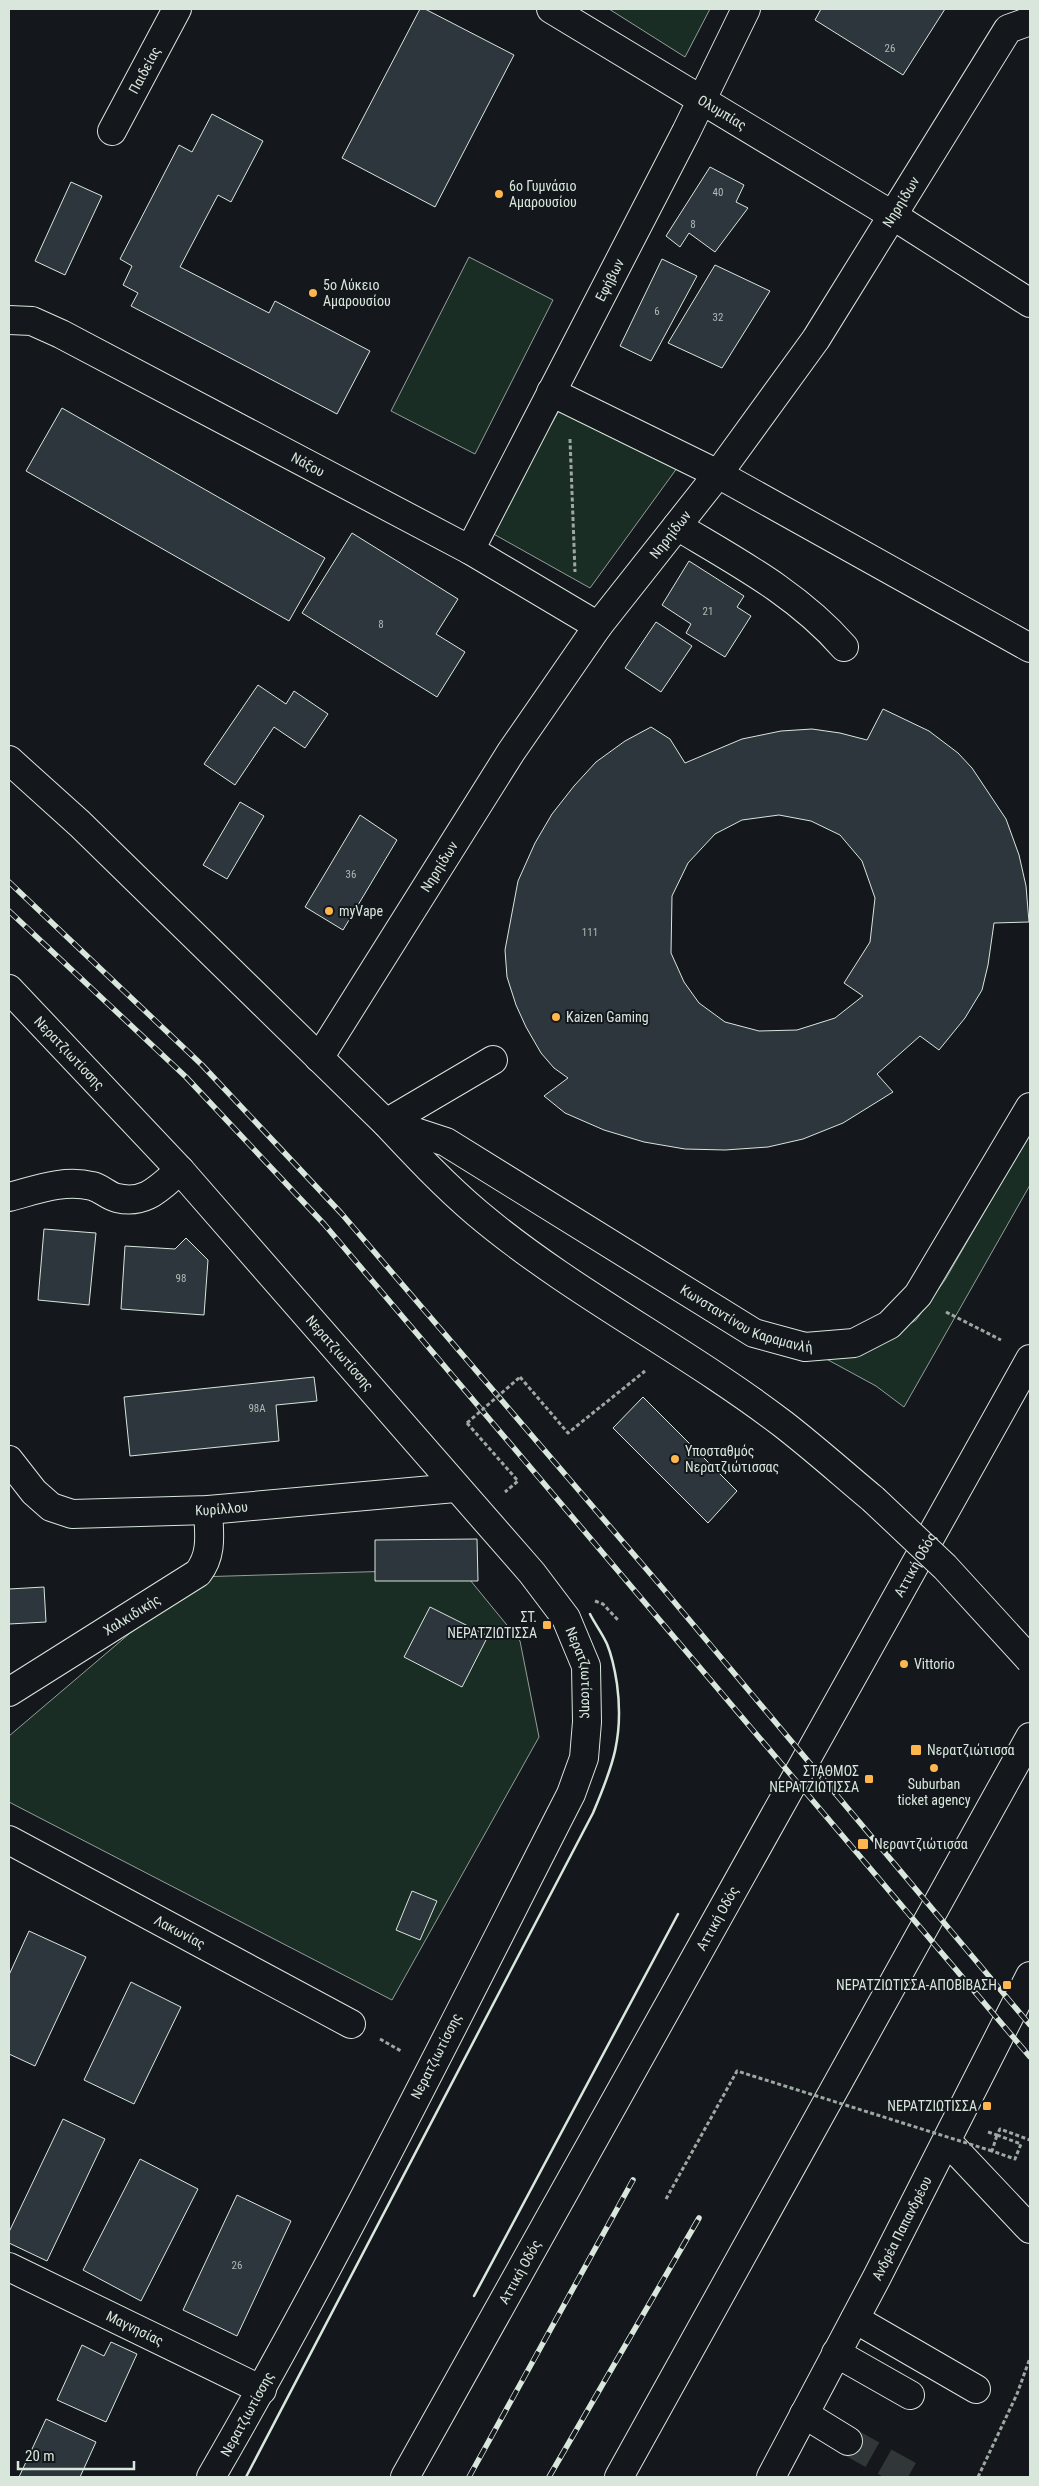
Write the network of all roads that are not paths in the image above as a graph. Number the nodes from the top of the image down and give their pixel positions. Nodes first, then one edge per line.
1 (176, 9) edge
2 (551, 9) edge
3 (746, 9) edge
4 (1030, 21) edge
5 (702, 98) junction
6 (112, 131) dead end
7 (892, 215) junction
8 (1030, 303) edge
9 (9, 320) edge
10 (560, 396) junction
11 (718, 474) junction
12 (677, 526) junction
13 (470, 550) junction
14 (587, 621) junction
15 (844, 647) dead end
16 (1030, 648) edge
17 (9, 760) edge
18 (9, 989) edge
19 (319, 1058) junction
20 (493, 1060) dead end
21 (1030, 1107) edge
22 (386, 1123) junction
23 (180, 1170) junction
24 (9, 1197) edge
25 (1030, 1359) edge
26 (13, 1474) edge
27 (455, 1488) junction
28 (208, 1510) junction
29 (1030, 1660) edge
30 (9, 1692) edge
31 (1030, 1738) edge
32 (9, 1840) edge
33 (1030, 1976) edge
34 (351, 2024) road end
35 (947, 2141) junction
36 (1030, 2229) edge
37 (9, 2267) edge
38 (854, 2319) junction
39 (836, 2353) junction
40 (976, 2389) dead end
41 (262, 2390) junction
42 (910, 2395) dead end
43 (804, 2414) junction
44 (848, 2441) tunnel mouth
45 (212, 2477) edge
46 (405, 2477) edge
47 (619, 2477) edge
48 (771, 2477) edge

1 - 6 main road, Παιδείας
2 - 5 main road, Ολυμπίας
3 - 5 main road, Εφήβων
4 - 7 main road, Νηρηίδων
5 - 7 main road, Ολυμπίας
5 - 10 main road, Εφήβων
7 - 8 main road, Ολυμπίας
7 - 11 main road, Νηρηίδων
9 - 13 main road, Νάξου
10 - 11 main road
10 - 13 main road, Εφήβων
11 - 12 main road, Νηρηίδων
11 - 16 main road
12 - 14 main road, Νηρηίδων
12 - 15 main road
13 - 14 main road, Νάξου
14 - 19 main road, Νηρηίδων
17 - 19 main road
18 - 23 main road, Νερατζιωτίσσης
19 - 22 main road
20 - 22 main road
21 - 22 main road, Κωνσταντίνου Καραμανλή
22 - 29 main road, bridge
23 - 24 main road
23 - 27 main road, Νερατζιωτίσσης
25 - 46 main road, Αττική Οδός
26 - 28 main road, Κυρίλλου
27 - 28 main road, Κυρίλλου
27 - 41 main road, Νερατζιωτίσσης
28 - 30 main road, Χαλκιδικής
31 - 47 main road
32 - 34 main road, Λακωνίας
33 - 35 main road, Ανδρέα Παπανδρέου
35 - 36 main road
35 - 38 main road, Ανδρέα Παπανδρέου
37 - 41 main road, Μαγνησίας
38 - 39 main road, Ανδρέα Παπανδρέου
38 - 40 main road
39 - 42 main road
39 - 43 main road, Ανδρέα Παπανδρέου
41 - 45 main road, Νερατζιωτίσσης
43 - 44 main road
43 - 48 main road, Ανδρέα Παπανδρέου

